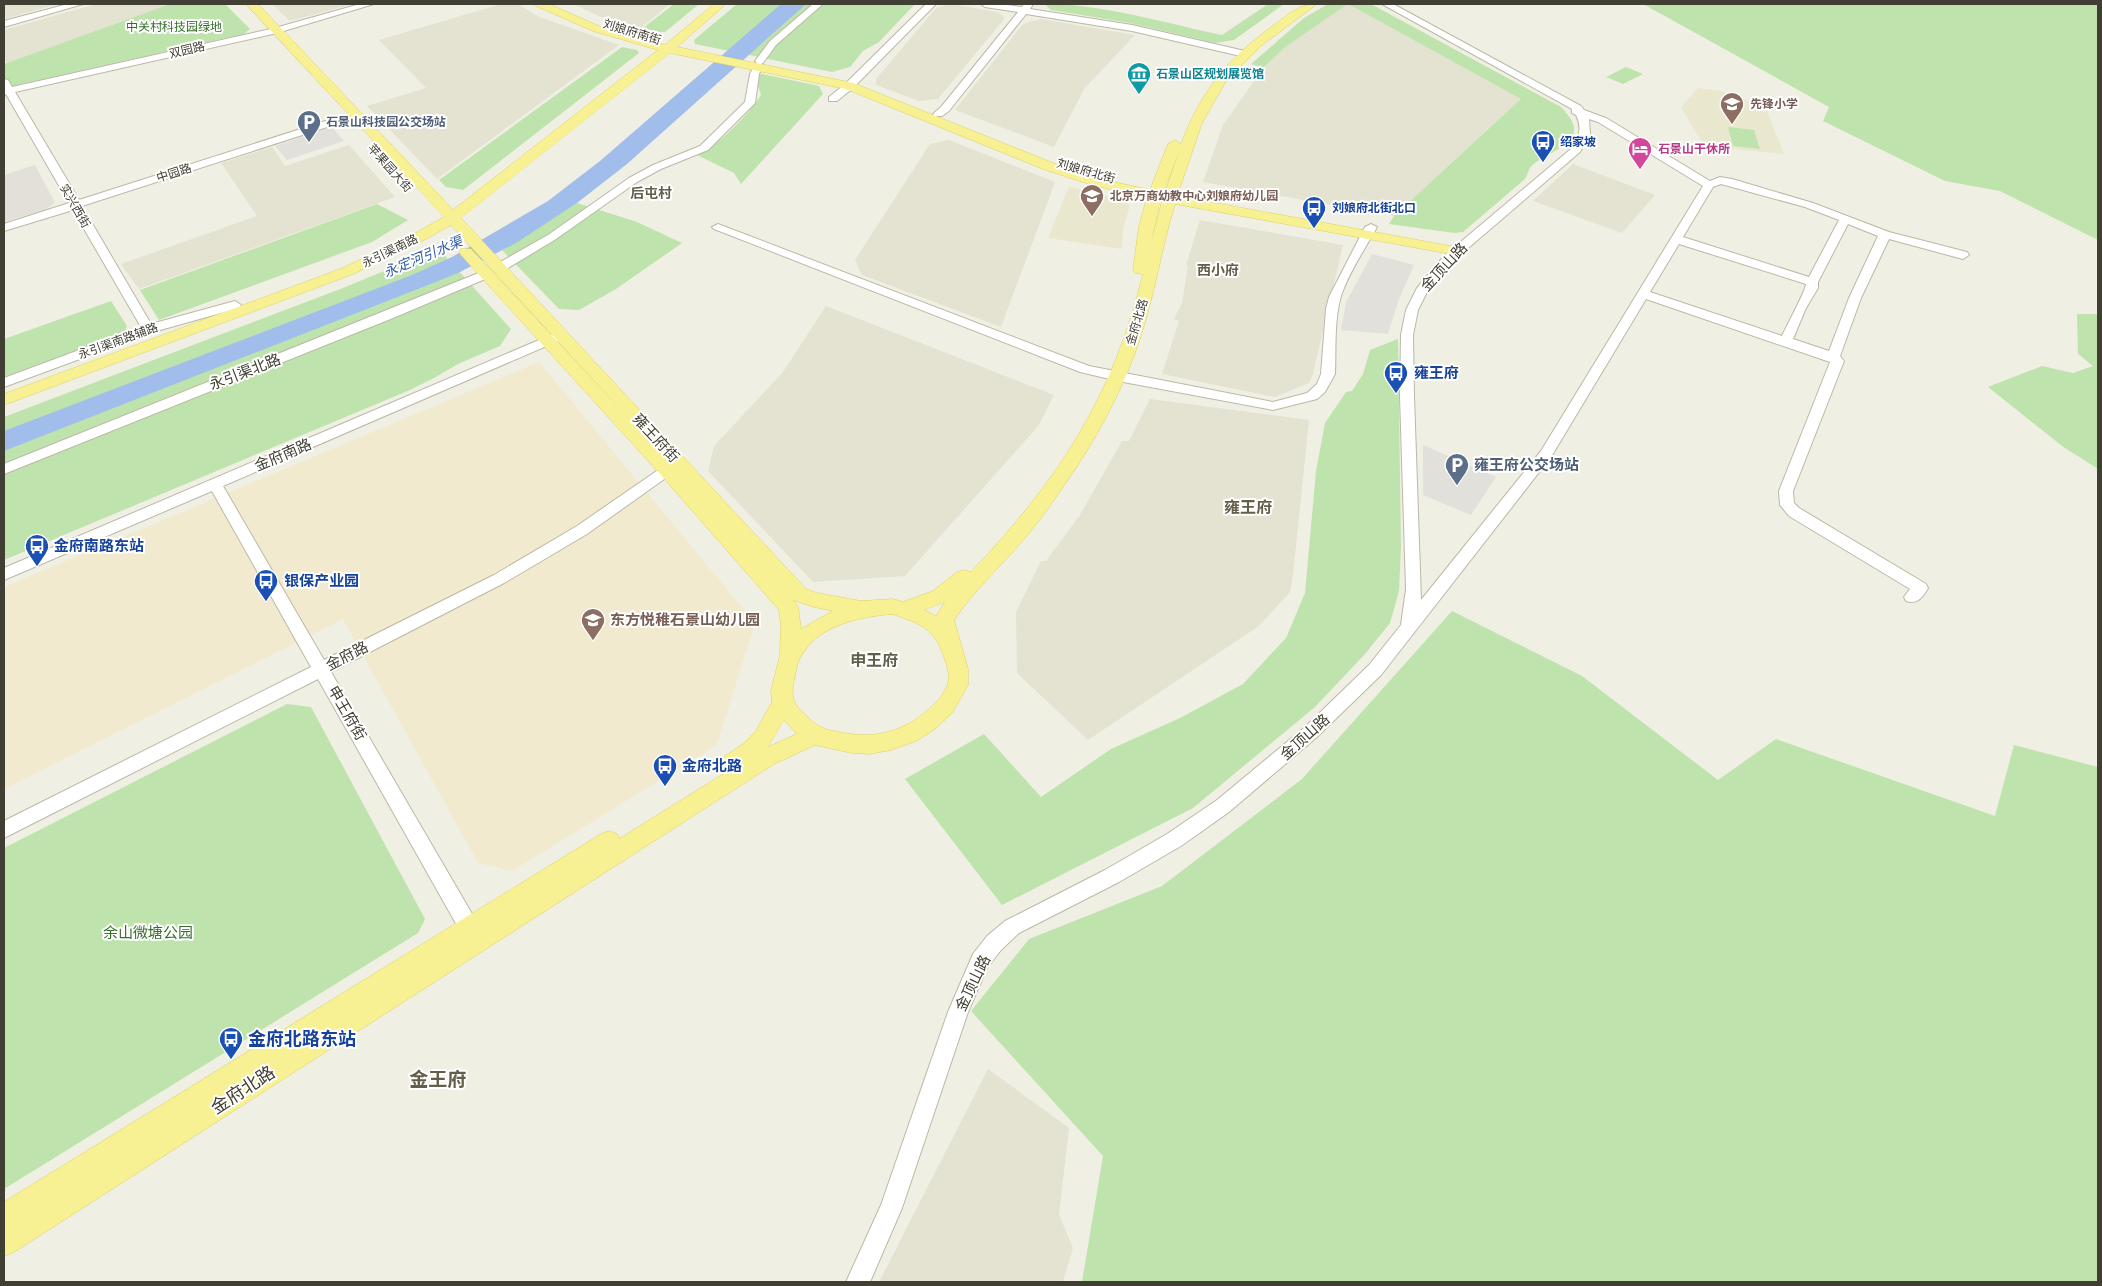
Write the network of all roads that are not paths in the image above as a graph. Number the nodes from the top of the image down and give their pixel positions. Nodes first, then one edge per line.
1 (78, 4) edge
2 (242, 4) edge
3 (252, 4) edge
4 (369, 4) edge
5 (540, 4) edge
6 (557, 4) edge
7 (712, 4) edge
8 (721, 4) edge
9 (818, 4) edge
10 (930, 4) edge
11 (985, 4) edge
12 (1300, 4) edge
13 (1312, 4) edge
14 (1379, 4) edge
15 (1387, 4) edge
16 (1027, 7) edge
17 (4, 24) edge
18 (272, 31) junction
19 (666, 46) junction
20 (1240, 53) junction
21 (754, 63) junction
22 (851, 83) junction
23 (5, 88) edge
24 (833, 99) dead end
25 (938, 114) junction
26 (1582, 114) junction
27 (345, 118) junction
28 (1709, 185) junction
29 (1164, 194) junction
30 (427, 200) junction
31 (74, 204) junction
32 (443, 218) junction
33 (1845, 220) dead end
34 (718, 227) dead end
35 (4, 228) edge
36 (1369, 231) junction
37 (1885, 234) junction
38 (462, 239) joint
39 (1676, 240) junction
40 (1460, 248) junction
41 (1963, 255) dead end
42 (492, 270) junction
43 (1812, 282) junction
44 (1643, 294) junction
45 (235, 305) junction
46 (148, 329) junction
47 (554, 338) junction
48 (1786, 340) junction
49 (1833, 357) junction
50 (1112, 375) junction
51 (4, 383) edge
52 (4, 391) edge
53 (4, 400) edge
54 (673, 467) junction
55 (4, 469) edge
56 (215, 484) junction
57 (4, 574) edge
58 (1912, 598) dead end
59 (861, 610) junction
60 (903, 610) junction
61 (1408, 630) junction
62 (948, 638) junction
63 (790, 655) junction
64 (322, 669) junction
65 (782, 702) junction
66 (814, 736) junction
67 (4, 830) edge
68 (473, 935) junction
69 (4, 1218) edge
70 (4, 1242) edge
71 (858, 1282) edge

1 - 17 street
2 - 18 main road, 苹果园大街
3 - 18 main road, 苹果园大街
4 - 18 street, 双园路
5 - 19 main road, 刘娘府南街
6 - 19 main road, 刘娘府南街
7 - 19 main road, 永引渠南路
8 - 19 main road, 永引渠南路
9 - 21 street, 永引渠北路
10 - 22 street
11 - 16 street
12 - 20 main road, 金府北路
13 - 20 main road, 金府北路
14 - 26 street
15 - 26 street
16 - 20 street
16 - 25 street
18 - 23 street, 双园路
18 - 27 main road, 苹果园大街
18 - 30 main road, 苹果园大街
19 - 21 main road, 刘娘府北街
19 - 32 main road, 永引渠南路
20 - 29 main road, 金府北路
21 - 22 main road, 刘娘府北街
21 - 42 street, 永引渠北路
22 - 24 street
22 - 25 main road, 刘娘府北街
22 - 29 main road, 刘娘府北街
23 - 31 street, 实兴西街
25 - 29 main road, 刘娘府北街
26 - 28 street
26 - 40 street, 金顶山路
27 - 30 main road, 苹果园大街
27 - 31 street, 中园路
28 - 37 street
28 - 39 street
29 - 36 main road, 刘娘府北街
29 - 50 main road, 金府北路
30 - 32 main road, 苹果园大街
31 - 35 street, 中园路
31 - 46 street, 实兴西街
32 - 38 main road, 苹果园大街
32 - 45 main road, 永引渠南路
32 - 53 main road, 永引渠南路
33 - 43 street
34 - 50 street
36 - 40 main road, 刘娘府北街
36 - 50 street
37 - 41 street
37 - 49 street
38 - 42 main road, 雍王府街
39 - 43 street
39 - 44 street
40 - 61 street, 金顶山路
42 - 47 main road, 雍王府街
42 - 55 street, 永引渠北路
43 - 48 street
44 - 48 street
44 - 61 street
45 - 46 street, 永引渠南路辅路
45 - 52 main road, 永引渠南路
46 - 51 street, 永引渠南路辅路
47 - 54 main road, 雍王府街
47 - 56 street, 金府南路
48 - 49 street
49 - 58 street
50 - 60 main road, 金府北路
50 - 62 main road, 金府北路
54 - 59 main road, 雍王府街
54 - 63 main road, 雍王府街
54 - 64 street, 金府路
56 - 57 street, 金府南路
56 - 64 street, 申王府街
59 - 60 main road
59 - 63 main road
60 - 62 main road
61 - 71 street, 金顶山路
62 - 66 main road
63 - 65 main road
64 - 67 street, 金府路
64 - 68 street, 申王府街
65 - 66 main road
65 - 68 main road, 金府北路
66 - 68 main road, 金府北路
68 - 69 main road, 金府北路
68 - 70 main road, 金府北路

